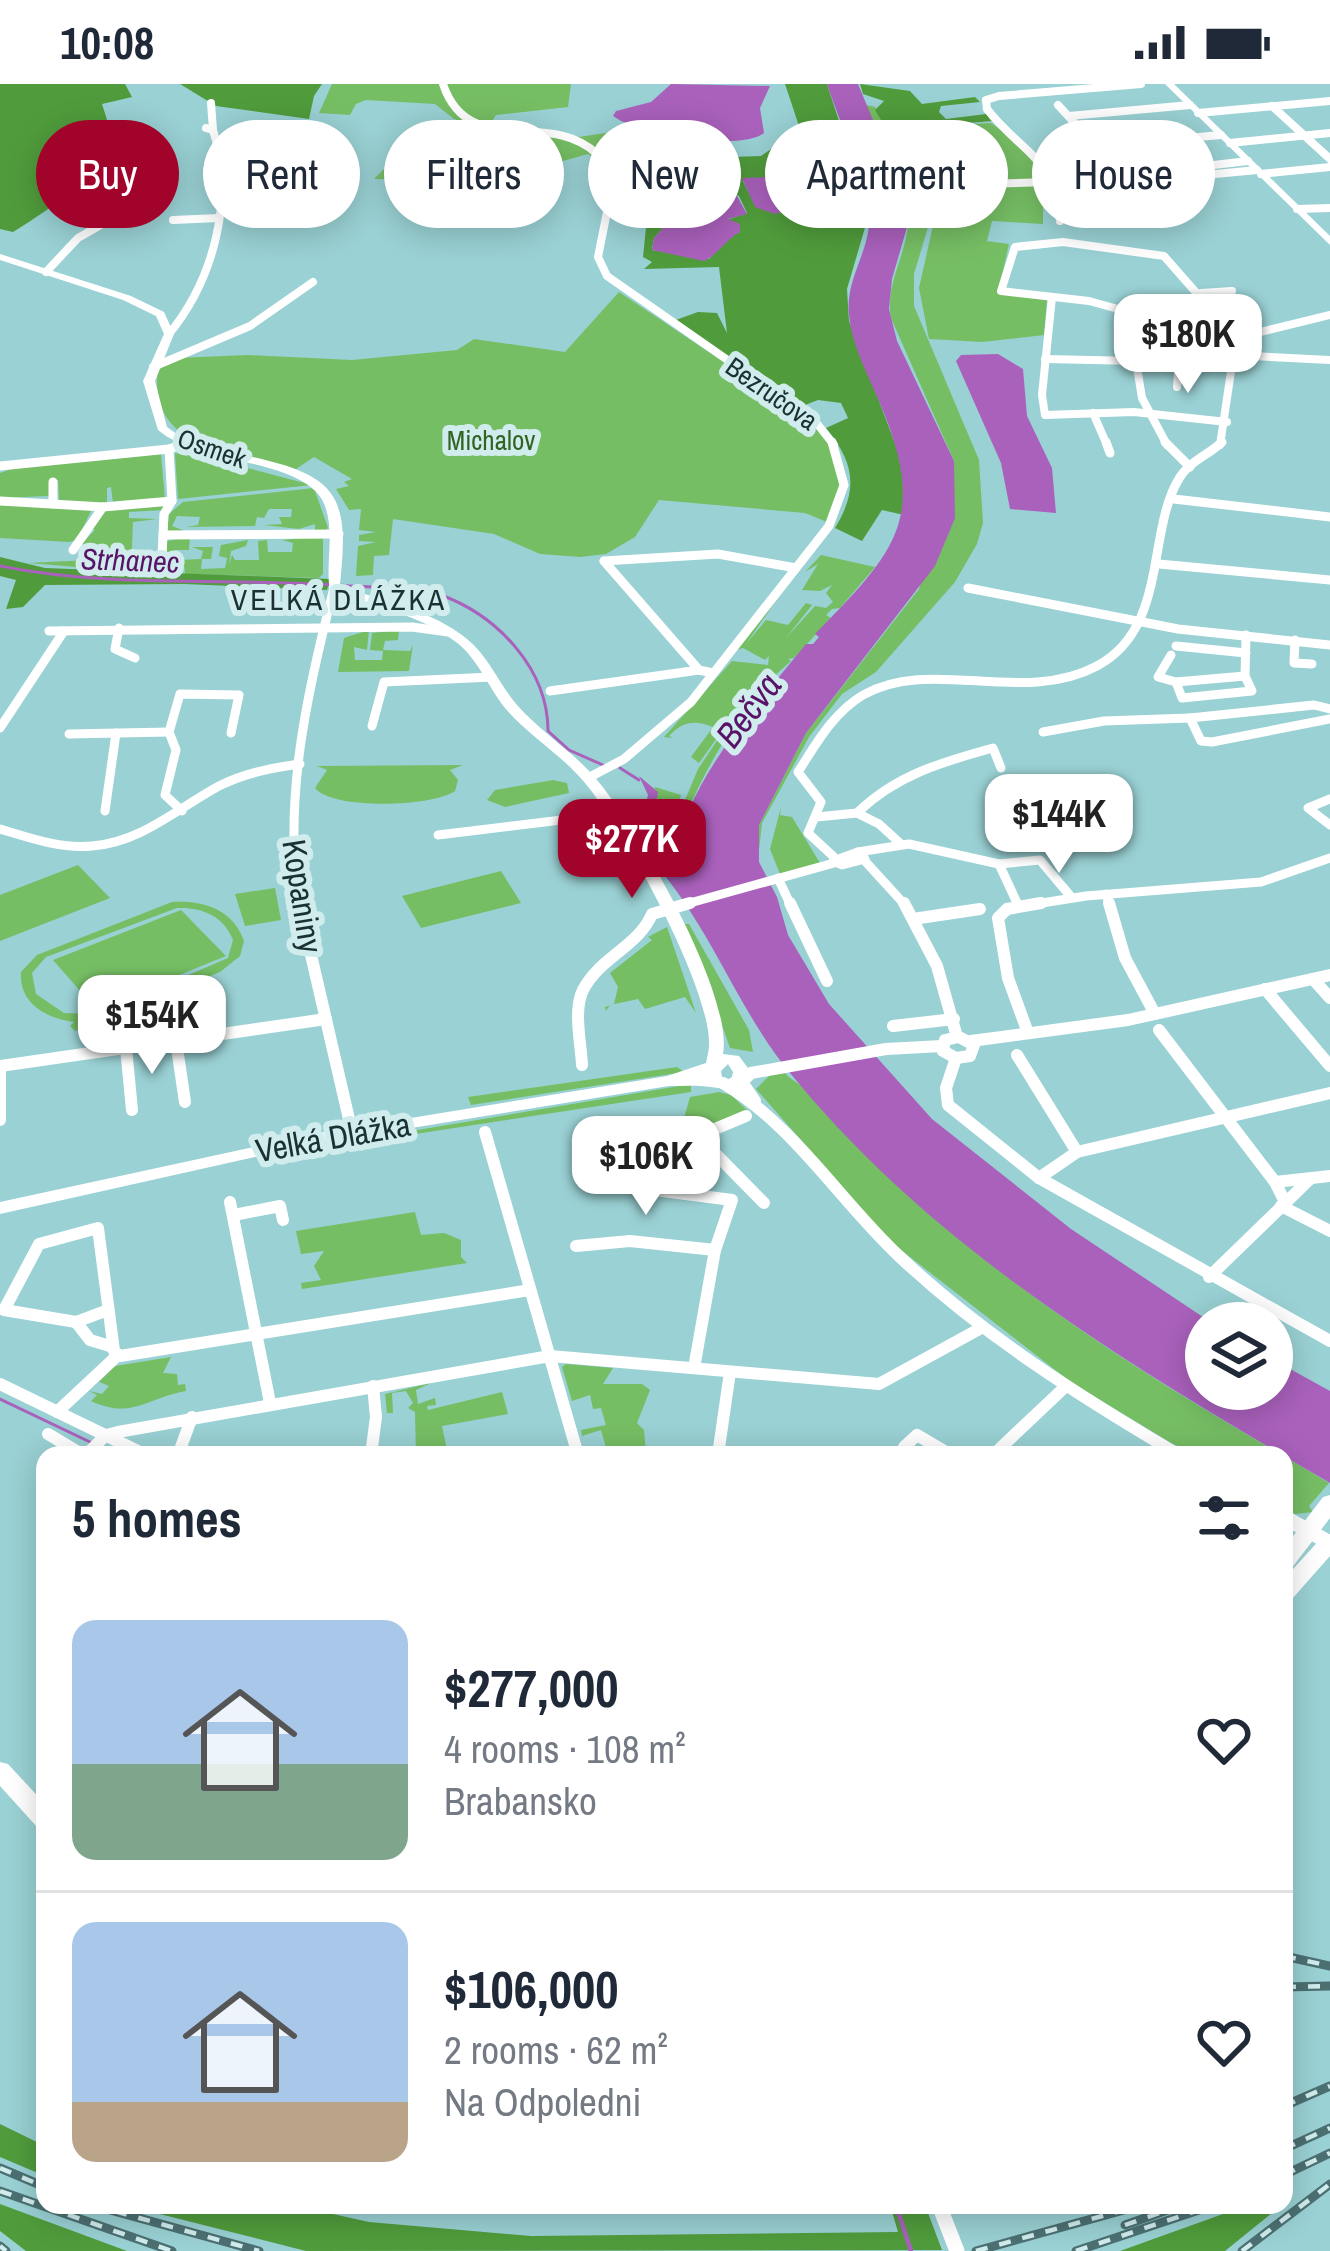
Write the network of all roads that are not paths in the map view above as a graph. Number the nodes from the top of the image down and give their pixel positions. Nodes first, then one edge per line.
1 (443, 84) edge
2 (1141, 84) edge
3 (1169, 84) edge
4 (1327, 101) edge
5 (1307, 102) junction
6 (211, 104) dead end
7 (1058, 105) dead end
8 (1272, 106) junction
9 (1195, 109) junction
10 (1069, 116) junction
11 (210, 120) edge
12 (1073, 120) edge
13 (1330, 133) edge
14 (1305, 136) junction
15 (1226, 139) junction
16 (1215, 140) edge
17 (1032, 150) edge
18 (1330, 163) edge
19 (1255, 168) junction
20 (1215, 169) edge
21 (1215, 173) edge
22 (1330, 208) edge
23 (1298, 209) junction
24 (95, 228) edge
25 (218, 228) edge
26 (1330, 242) edge
27 (0, 257) edge
28 (46, 272) junction
29 (313, 282) dead end
30 (1232, 291) dead end
31 (1201, 293) junction
32 (1052, 297) junction
33 (1128, 311) junction
34 (1330, 315) edge
35 (182, 318) junction
36 (165, 319) junction
37 (1165, 322) dead end
38 (1227, 324) junction
39 (1262, 332) junction
40 (169, 334) junction
41 (1236, 338) junction
42 (1132, 342) junction
43 (1233, 355) junction
44 (1045, 359) junction
45 (1330, 360) edge
46 (1135, 361) junction
47 (152, 367) junction
48 (1177, 387) dead end
49 (1093, 413) junction
50 (1146, 413) junction
51 (1227, 422) junction
52 (184, 444) junction
53 (169, 449) junction
54 (1110, 453) dead end
55 (0, 466) edge
56 (1190, 467) junction
57 (53, 482) dead end
58 (109, 488) dead end
59 (1174, 500) junction
60 (0, 501) edge
61 (172, 501) junction
62 (53, 504) junction
63 (106, 507) junction
64 (1330, 517) edge
65 (339, 534) junction
66 (163, 535) junction
67 (73, 550) dead end
68 (162, 556) dead end
69 (1159, 564) junction
70 (796, 568) junction
71 (1330, 579) edge
72 (334, 585) junction
73 (968, 588) dead end
74 (1133, 620) junction
75 (324, 627) junction
76 (119, 628) junction
77 (50, 631) dead end
78 (64, 632) junction
79 (449, 632) junction
80 (1246, 635) junction
81 (1295, 640) junction
82 (1330, 645) edge
83 (1246, 652) junction
84 (135, 658) dead end
85 (1312, 664) dead end
86 (698, 670) junction
87 (713, 673) junction
88 (492, 677) junction
89 (550, 691) dead end
90 (1330, 709) edge
91 (1256, 712) junction
92 (1190, 718) junction
93 (1330, 719) edge
94 (372, 726) dead end
95 (0, 728) edge
96 (1270, 731) junction
97 (169, 732) junction
98 (1043, 732) dead end
99 (116, 733) junction
100 (231, 733) dead end
101 (69, 734) dead end
102 (300, 764) junction
103 (1001, 768) dead end
104 (588, 778) junction
105 (1330, 800) edge
106 (105, 811) dead end
107 (182, 811) junction
108 (857, 813) junction
109 (611, 814) junction
110 (817, 818) junction
111 (1330, 825) edge
112 (0, 829) edge
113 (438, 835) dead end
114 (901, 844) junction
115 (861, 856) junction
116 (1330, 858) edge
117 (834, 860) junction
118 (999, 864) junction
119 (778, 878) junction
120 (1106, 895) junction
121 (1072, 898) junction
122 (1018, 905) junction
123 (675, 907) junction
124 (980, 909) dead end
125 (913, 919) junction
126 (1330, 975) edge
127 (1313, 979) junction
128 (827, 981) dead end
129 (1265, 989) junction
130 (1330, 998) edge
131 (1156, 1014) junction
132 (326, 1019) junction
133 (714, 1019) junction
134 (954, 1019) junction
135 (893, 1026) dead end
136 (1160, 1030) dead end
137 (1022, 1034) junction
138 (956, 1037) junction
139 (176, 1041) junction
140 (942, 1046) junction
141 (973, 1046) junction
142 (125, 1048) junction
143 (1017, 1054) dead end
144 (956, 1058) junction
145 (581, 1065) dead end
146 (1330, 1066) edge
147 (0, 1068) edge
148 (740, 1071) junction
149 (719, 1077) junction
150 (1330, 1093) edge
151 (185, 1102) dead end
152 (132, 1110) dead end
153 (762, 1112) junction
154 (746, 1116) dead end
155 (1223, 1117) junction
156 (0, 1120) edge
157 (352, 1132) junction
158 (485, 1132) dead end
159 (1077, 1152) junction
160 (593, 1159) dead end
161 (1330, 1176) edge
162 (1039, 1178) junction
163 (1311, 1178) junction
164 (1275, 1182) junction
165 (750, 1189) junction
166 (732, 1201) junction
167 (764, 1203) dead end
168 (1283, 1204) junction
169 (0, 1208) edge
170 (283, 1220) dead end
171 (1330, 1231) edge
172 (576, 1246) dead end
173 (716, 1250) junction
174 (1209, 1276) junction
175 (530, 1291) junction
176 (109, 1310) junction
177 (76, 1322) junction
178 (983, 1327) junction
179 (259, 1336) junction
180 (1330, 1341) edge
181 (115, 1351) junction
182 (550, 1356) junction
183 (694, 1369) junction
184 (730, 1372) junction
185 (0, 1384) edge
186 (373, 1386) junction
187 (1066, 1386) junction
188 (270, 1403) junction
189 (57, 1412) junction
190 (192, 1418) junction
191 (49, 1434) dead end
192 (90, 1446) edge
193 (92, 1446) edge
194 (96, 1446) edge
195 (181, 1446) edge
196 (372, 1446) edge
197 (575, 1446) edge
198 (719, 1446) edge
199 (905, 1446) edge
200 (936, 1446) edge
201 (1003, 1446) edge
202 (1164, 1446) edge
203 (1320, 1516) edge
204 (1330, 1543) edge
205 (1293, 1551) edge
206 (1293, 1583) edge
207 (0, 1771) edge
208 (36, 1810) edge
209 (943, 2214) edge
210 (956, 2248) edge

1 - 70 street, Bezručova
2 - 17 street
3 - 9 street
4 - 5 street
5 - 8 street
5 - 9 street
6 - 11 street
7 - 10 street
8 - 9 street
8 - 14 street
9 - 10 street
9 - 15 street
10 - 12 street
13 - 14 street
14 - 15 street
14 - 18 street
15 - 16 street
15 - 19 street
18 - 19 street
19 - 20 street
19 - 21 street
19 - 23 street
22 - 23 street
23 - 26 street
24 - 28 street
25 - 35 street
27 - 28 street
28 - 36 street
29 - 47 street
30 - 31 street
31 - 32 street
31 - 38 street
32 - 33 street
32 - 44 street
33 - 37 street
33 - 42 street
34 - 39 street
35 - 36 street
35 - 40 street
36 - 40 street
38 - 39 street
38 - 41 street
39 - 41 street
40 - 47 street
41 - 43 street
42 - 46 street
42 - 48 street
43 - 45 street
43 - 51 street
44 - 46 street
44 - 49 street
46 - 50 street
47 - 52 street, Osmek
49 - 50 street
49 - 54 street
50 - 51 street
50 - 56 street
51 - 56 street
52 - 53 street
52 - 65 street, Osmek
53 - 55 street
53 - 61 street
56 - 59 street
57 - 62 street
58 - 63 street
59 - 64 street
59 - 69 street
60 - 62 street
61 - 63 street
61 - 66 street
62 - 63 street
63 - 67 street
65 - 66 street
65 - 72 street, Osmek
66 - 68 street
69 - 71 street
69 - 74 street
70 - 86 street
70 - 87 street, Bezručova
72 - 75 street, Kopaniny
72 - 79 street
73 - 74 street
74 - 80 street
74 - 110 street
75 - 76 street
75 - 79 street
75 - 102 street, Kopaniny
76 - 78 street
76 - 84 street
77 - 78 street
78 - 95 street
79 - 88 street
80 - 81 street
80 - 83 street
81 - 82 street
81 - 85 street
83 - 83 street
86 - 87 street
86 - 89 street
87 - 104 street, Bezručova
88 - 94 street
88 - 104 street
90 - 91 street
91 - 92 street
91 - 96 street
92 - 96 street
92 - 98 street
93 - 96 street
97 - 99 street
97 - 100 street
97 - 107 street
99 - 101 street
99 - 106 street
102 - 107 street
102 - 132 street, Kopaniny
103 - 108 street
104 - 109 street
105 - 111 street
107 - 112 street
108 - 110 street
108 - 114 street
109 - 113 street
109 - 123 street
110 - 117 street
114 - 115 street
114 - 118 street
115 - 117 street
115 - 125 street
116 - 120 street
117 - 119 street
118 - 121 street
118 - 122 street
119 - 123 street
119 - 128 street
120 - 121 street
120 - 131 street
121 - 122 street
122 - 137 street
123 - 133 street
123 - 145 street
124 - 125 street
125 - 134 street
126 - 127 street
127 - 129 street
127 - 130 street
129 - 131 street
129 - 146 street
131 - 137 street
132 - 139 street
132 - 157 street, Kopaniny
133 - 148 street
133 - 149 street
134 - 135 street
134 - 138 street
136 - 155 street
137 - 141 street
138 - 140 street
138 - 141 street
139 - 142 street
139 - 151 street
140 - 144 street
140 - 148 street
141 - 144 street
142 - 147 street
142 - 152 street
143 - 159 street
144 - 162 street
147 - 156 street
148 - 149 street, Velká Dlážka
148 - 153 street
149 - 153 street
149 - 157 street, Velká Dlážka
150 - 155 street
153 - 178 street
154 - 165 street
155 - 159 street
155 - 164 street
157 - 169 street, Velká Dlážka
158 - 175 street
159 - 162 street
160 - 166 street
161 - 163 street
162 - 174 street
163 - 164 street
163 - 168 street
164 - 168 street
165 - 166 street
165 - 167 street
166 - 173 street
168 - 171 street
168 - 174 street
170 - 179 street
172 - 173 street
173 - 183 street
174 - 180 street
175 - 179 street
175 - 182 street
176 - 177 street
176 - 177 street
176 - 181 street
177 - 181 street
178 - 184 street
178 - 187 street
179 - 181 street
179 - 188 street
181 - 189 street
182 - 183 street
182 - 186 street
182 - 197 street
183 - 184 street
184 - 198 street
185 - 189 street
186 - 188 street
186 - 196 street
187 - 201 street
187 - 202 street
188 - 190 street
189 - 193 street
190 - 194 street
190 - 195 street
191 - 192 street
199 - 200 street
203 - 204 street
203 - 205 main road
204 - 206 main road
207 - 208 main road
209 - 210 street

